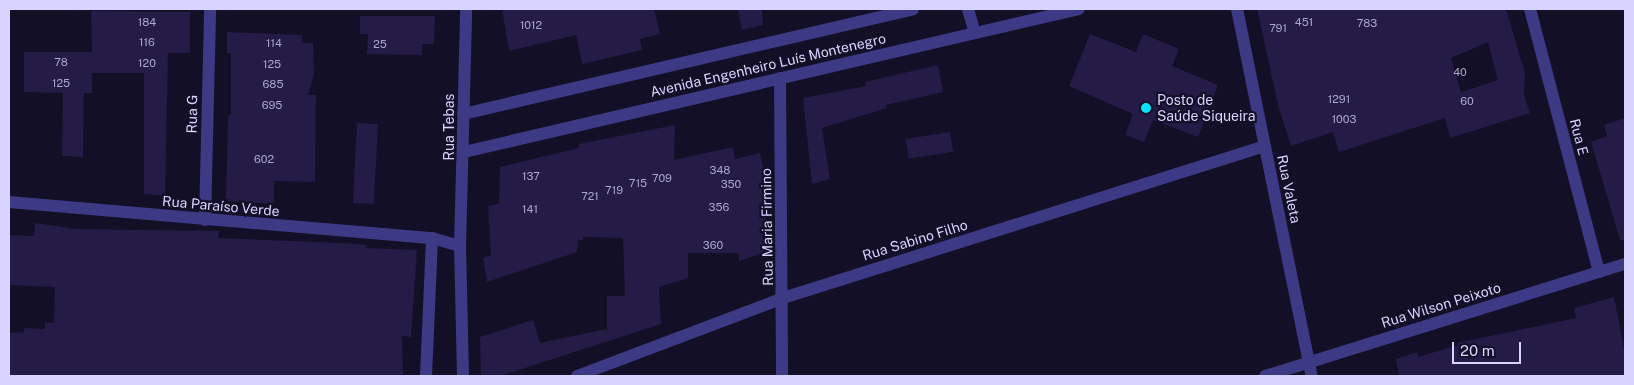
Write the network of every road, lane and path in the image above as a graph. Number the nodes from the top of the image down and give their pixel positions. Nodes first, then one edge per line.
1 (210, 9) edge
2 (466, 9) edge
3 (913, 9) edge
4 (968, 9) edge
5 (1079, 9) edge
6 (1237, 9) edge
7 (1530, 9) edge
8 (975, 33) junction
9 (780, 78) junction
10 (463, 114) junction
11 (1265, 146) junction
12 (464, 152) junction
13 (9, 202) edge
14 (205, 220) junction
15 (432, 238) junction
16 (460, 246) junction
17 (1625, 264) edge
18 (1599, 272) junction
19 (783, 298) junction
20 (1310, 361) junction
21 (426, 376) edge
22 (463, 376) edge
23 (578, 376) edge
24 (782, 376) edge
25 (1265, 376) edge
26 (1312, 376) edge

1 - 14 street, Rua G
2 - 10 street, Rua Tebas
3 - 10 street, Avenida Engenheiro Luís Montenegro
4 - 8 street
5 - 8 street, Avenida Engenheiro Luís Montenegro
6 - 11 street, Rua Valeta
7 - 18 street, Rua E
8 - 9 street, Avenida Engenheiro Luís Montenegro
9 - 12 street, Avenida Engenheiro Luís Montenegro
9 - 19 street, Rua Maria Firmino
10 - 12 street, Rua Tebas
11 - 19 street, Rua Sabino Filho
11 - 20 street, Rua Valeta
12 - 16 street, Rua Tebas
13 - 14 street, Rua Paraíso Verde
14 - 15 street, Rua Paraíso Verde
15 - 16 street
15 - 21 street
16 - 22 street, Rua Tebas
17 - 18 street, Rua Wilson Peixoto
18 - 20 street, Rua Wilson Peixoto
19 - 23 street, Rua Sabino Filho
19 - 24 street, Rua Maria Firmino
20 - 25 street, Rua Wilson Peixoto
20 - 26 street, Rua Valeta

